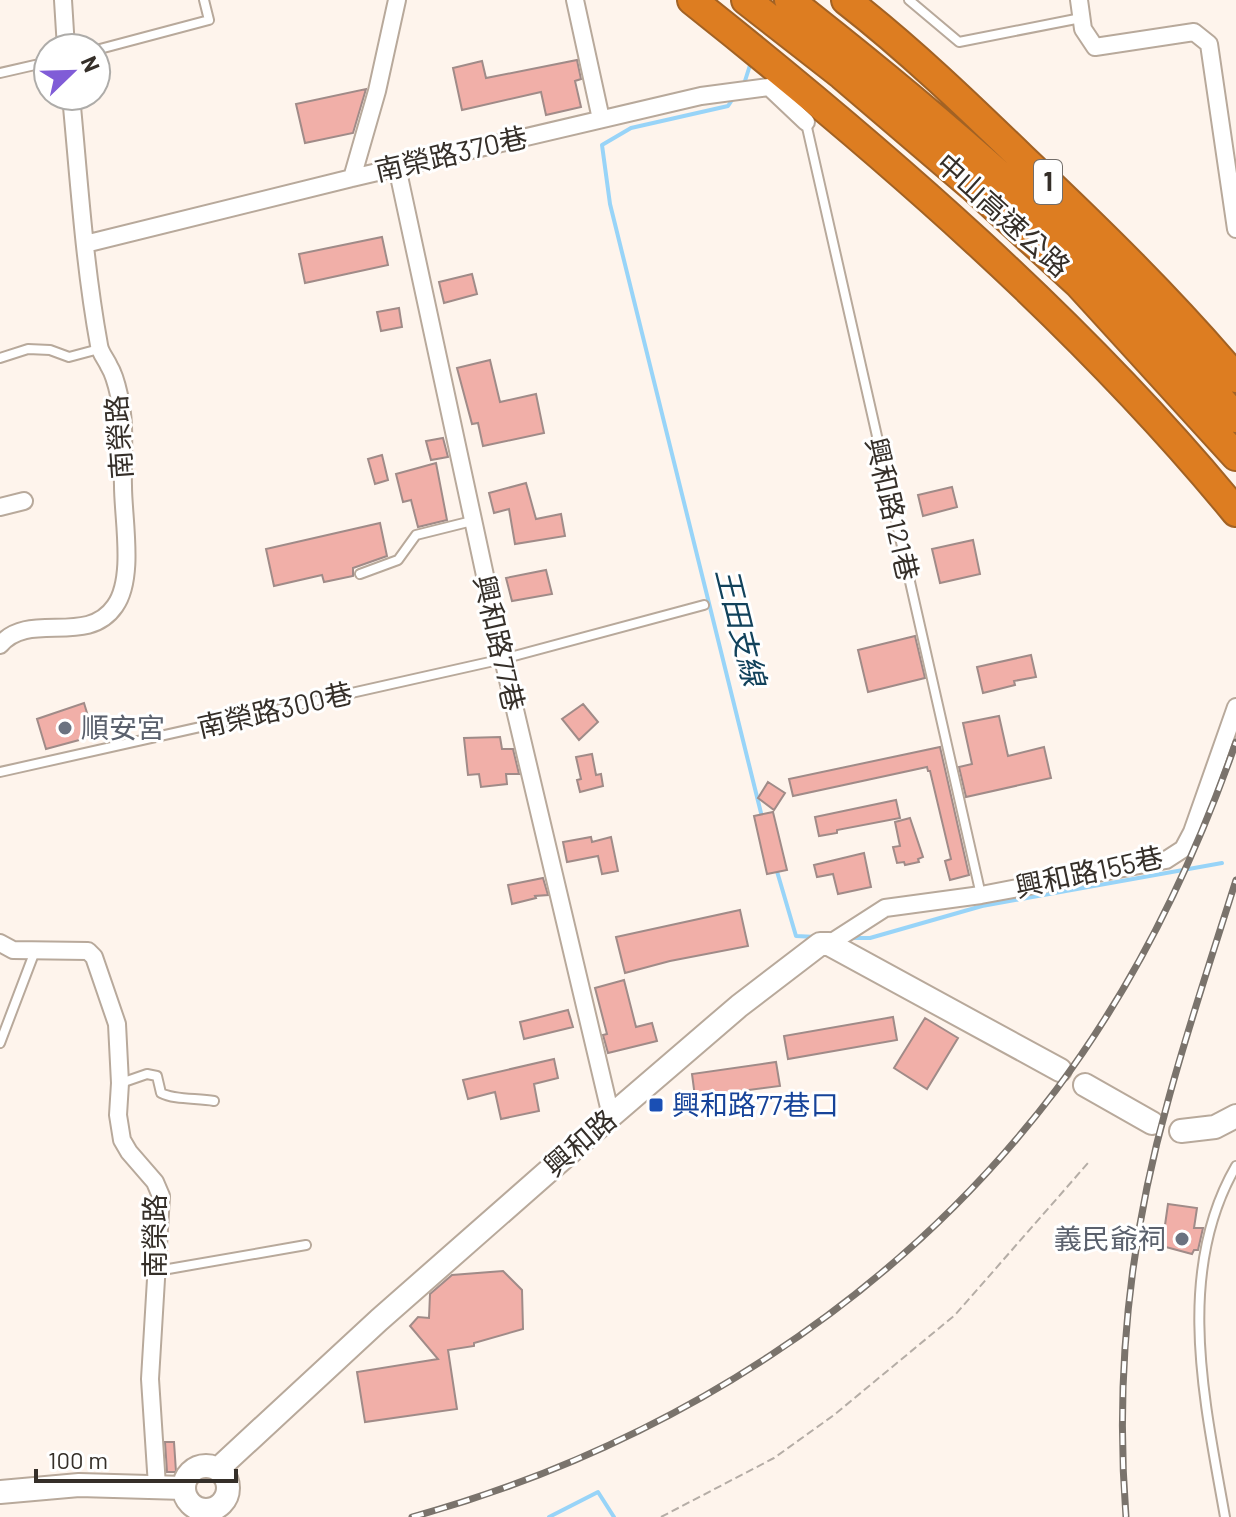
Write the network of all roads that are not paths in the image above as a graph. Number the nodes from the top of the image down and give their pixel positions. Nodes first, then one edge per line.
1 (63, 0) edge
2 (204, 0) edge
3 (397, 0) edge
4 (575, 0) edge
5 (692, 0) edge
6 (746, 0) edge
7 (789, 0) edge
8 (846, 0) edge
9 (909, 0) edge
10 (1079, 0) edge
11 (1081, 18) junction
12 (65, 32) edge
13 (112, 46) edge
14 (32, 66) edge
15 (0, 73) edge
16 (73, 112) edge
17 (601, 119) junction
18 (806, 122) joint
19 (397, 167) junction
20 (352, 178) junction
21 (1236, 229) edge
22 (85, 244) junction
23 (99, 349) junction
24 (0, 358) edge
25 (1236, 378) edge
26 (1236, 418) edge
27 (1236, 456) edge
28 (24, 501) dead end
29 (0, 507) edge
30 (1236, 512) edge
31 (472, 521) junction
32 (360, 574) dead end
33 (704, 605) dead end
34 (0, 645) edge
35 (503, 659) junction
36 (1236, 707) edge
37 (0, 772) edge
38 (981, 895) junction
39 (0, 943) edge
40 (829, 944) junction
41 (35, 950) junction
42 (0, 1043) edge
43 (1060, 1070) dead end
44 (120, 1083) junction
45 (1085, 1085) dead end
46 (214, 1101) dead end
47 (611, 1116) junction
48 (1236, 1116) edge
49 (1152, 1123) dead end
50 (1181, 1131) dead end
51 (1236, 1166) edge
52 (306, 1245) dead end
53 (156, 1271) junction
54 (218, 1469) junction
55 (157, 1486) junction
56 (184, 1488) junction
57 (0, 1492) edge
58 (228, 1493) junction
59 (203, 1513) edge
60 (231, 1517) edge
61 (1225, 1517) edge

1 - 12 street
2 - 13 lane
3 - 20 street
4 - 17 street
5 - 30 highway
6 - 27 highway, 中山高速公路 / 1
7 - 26 highway, 中山高速公路 / 1
8 - 25 highway, 中山高速公路 / 1
9 - 11 lane
10 - 11 street
11 - 21 street
14 - 15 lane
16 - 22 street, 南榮路
17 - 18 street, 南榮路370巷
17 - 19 street, 南榮路370巷
18 - 38 lane, 興和路121巷
19 - 20 street, 南榮路370巷
19 - 31 street, 興和路77巷
20 - 22 street, 南榮路370巷
22 - 23 street, 南榮路
23 - 24 lane
23 - 34 street, 南榮路
28 - 29 street
31 - 32 lane
31 - 35 street, 興和路77巷
33 - 35 lane, 南榮路300巷
35 - 37 lane, 南榮路300巷
35 - 47 street, 興和路77巷
36 - 38 street, 興和路155巷
38 - 40 street, 興和路155巷
39 - 41 street, 南榮路
40 - 43 street
40 - 47 street, 興和路
41 - 42 lane
41 - 44 street, 南榮路
44 - 46 lane
44 - 53 street, 南榮路
45 - 49 street
47 - 54 street, 興和路
48 - 50 street
51 - 61 lane
52 - 53 lane
53 - 55 street, 南榮路
54 - 56 street
54 - 58 street
55 - 56 street
55 - 57 street
56 - 59 street
58 - 59 street
58 - 60 street

